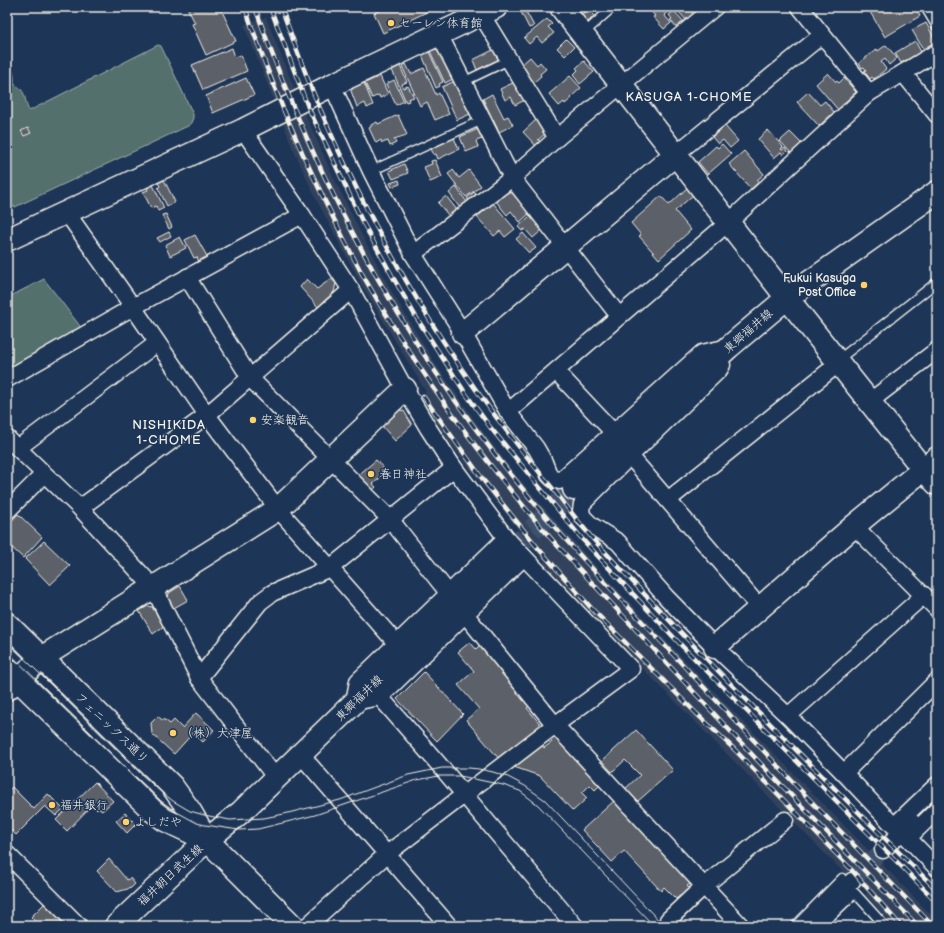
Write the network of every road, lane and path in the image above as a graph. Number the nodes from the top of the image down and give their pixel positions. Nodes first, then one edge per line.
1 (562, 7) edge
2 (613, 7) edge
3 (715, 7) edge
4 (800, 7) edge
5 (925, 7) edge
6 (488, 10) edge
7 (937, 27) edge
8 (439, 34) junction
9 (583, 34) junction
10 (822, 35) junction
11 (937, 52) edge
12 (509, 60) junction
13 (903, 73) junction
14 (463, 82) junction
15 (622, 84) junction
16 (332, 85) junction
17 (869, 93) junction
18 (937, 115) edge
19 (482, 120) junction
20 (243, 130) junction
21 (557, 138) junction
22 (676, 154) junction
23 (371, 171) junction
24 (512, 178) junction
25 (937, 192) edge
26 (67, 213) junction
27 (302, 215) junction
28 (728, 222) junction
29 (7, 240) edge
30 (565, 247) junction
31 (413, 254) junction
32 (187, 277) junction
33 (937, 282) edge
34 (351, 290) junction
35 (787, 298) junction
36 (133, 307) junction
37 (619, 316) junction
38 (463, 333) junction
39 (157, 343) junction
40 (729, 347) junction
41 (937, 350) edge
42 (838, 362) junction
43 (556, 371) junction
44 (250, 378) junction
45 (7, 379) edge
46 (405, 389) junction
47 (869, 402) junction
48 (508, 412) junction
49 (207, 415) junction
50 (614, 433) junction
51 (12, 443) edge
52 (630, 456) junction
53 (330, 459) junction
54 (454, 468) junction
55 (932, 470) edge
56 (44, 474) junction
57 (574, 489) tunnel mouth
58 (668, 500) junction
59 (80, 508) junction
60 (278, 509) junction
61 (7, 511) edge
62 (390, 519) junction
63 (854, 526) junction
64 (513, 550) junction
65 (330, 568) junction
66 (153, 587) junction
67 (449, 594) junction
68 (924, 595) junction
69 (760, 608) junction
70 (937, 609) edge
71 (465, 614) junction
72 (7, 624) edge
73 (397, 644) junction
74 (714, 647) junction
75 (41, 658) junction
76 (199, 678) junction
77 (11, 679) edge
78 (937, 681) edge
79 (380, 697) junction
80 (354, 702) junction
81 (788, 716) junction
82 (555, 725) junction
83 (301, 755) junction
84 (844, 772) junction
85 (276, 778) junction
86 (937, 785) edge
87 (464, 795) junction
88 (937, 797) edge
89 (937, 810) edge
90 (785, 820) dead end
91 (207, 840) junction
92 (883, 850) tunnel mouth
93 (387, 854) junction
94 (8, 857) edge
95 (937, 868) edge
96 (847, 880) joint
97 (704, 886) junction
98 (668, 920) dead end
99 (79, 926) edge
100 (116, 926) edge
101 (293, 926) edge
102 (306, 926) edge
103 (449, 926) edge
104 (575, 926) edge
105 (741, 926) edge
106 (795, 926) edge
107 (808, 926) edge
108 (821, 926) edge
109 (885, 926) edge

1 - 9 street
2 - 9 lane
3 - 15 street
4 - 10 street
5 - 7 lane
6 - 8 street
6 - 12 street
8 - 14 street
8 - 16 street
9 - 15 street
10 - 17 street
10 - 22 street
11 - 13 street
12 - 14 lane
12 - 21 street
13 - 17 street
13 - 18 street
14 - 19 street
15 - 21 street
15 - 22 street
16 - 20 street
16 - 23 street
17 - 28 street
19 - 23 lane
19 - 24 street
20 - 26 street
20 - 27 street
21 - 24 street
22 - 28 street
22 - 30 street
23 - 31 street
24 - 30 street
24 - 31 street
25 - 35 street, 東郷福井線
26 - 29 street
26 - 36 street
27 - 32 street
27 - 34 street
28 - 35 street
28 - 37 street
30 - 37 street
30 - 38 street
31 - 38 street
32 - 36 street
32 - 44 street
33 - 42 lane
34 - 44 street
34 - 46 street
35 - 40 street, 東郷福井線
35 - 42 street
36 - 39 street
36 - 45 street
37 - 43 street
38 - 48 street
39 - 49 street
39 - 51 street
40 - 50 street
40 - 52 street
40 - 57 street, 東郷福井線
41 - 47 street
42 - 47 street
42 - 58 street
43 - 48 street
43 - 50 street
44 - 49 street
44 - 53 street
46 - 53 street
46 - 54 street
47 - 55 street
48 - 50 street
49 - 59 street
49 - 60 street
51 - 56 street
52 - 58 street
52 - 74 street
53 - 60 street
53 - 62 street
54 - 62 street
54 - 64 street
55 - 63 street
56 - 59 street
56 - 61 street
58 - 69 street
59 - 66 street
60 - 65 street
60 - 66 street
62 - 65 street
62 - 67 street
63 - 68 street
63 - 69 street
64 - 67 street
64 - 71 street
64 - 80 street, 東郷福井線
64 - 82 street
65 - 73 street
65 - 76 street
66 - 75 street
66 - 76 street
67 - 73 street
68 - 70 street
68 - 81 street
69 - 74 street
71 - 79 street
71 - 82 street
72 - 75 street, フェニックス通り
73 - 80 street
74 - 81 street
75 - 77 street
75 - 91 street, フェニックス通り
76 - 85 street
77 - 91 street, フェニックス通り
78 - 84 street
79 - 80 street
79 - 87 street
80 - 83 street, 東郷福井線
81 - 84 street
82 - 87 street
82 - 97 street
83 - 85 street, 東郷福井線
83 - 93 street
84 - 86 street
85 - 91 street, 東郷福井線
87 - 93 street
87 - 104 street
88 - 92 street
89 - 95 street
90 - 97 street
91 - 100 street, 福井朝日武生線
91 - 101 street, フェニックス通り
93 - 102 street
93 - 103 street
94 - 99 street
96 - 106 lane
96 - 107 street
97 - 98 street
97 - 105 street
108 - 109 lane

